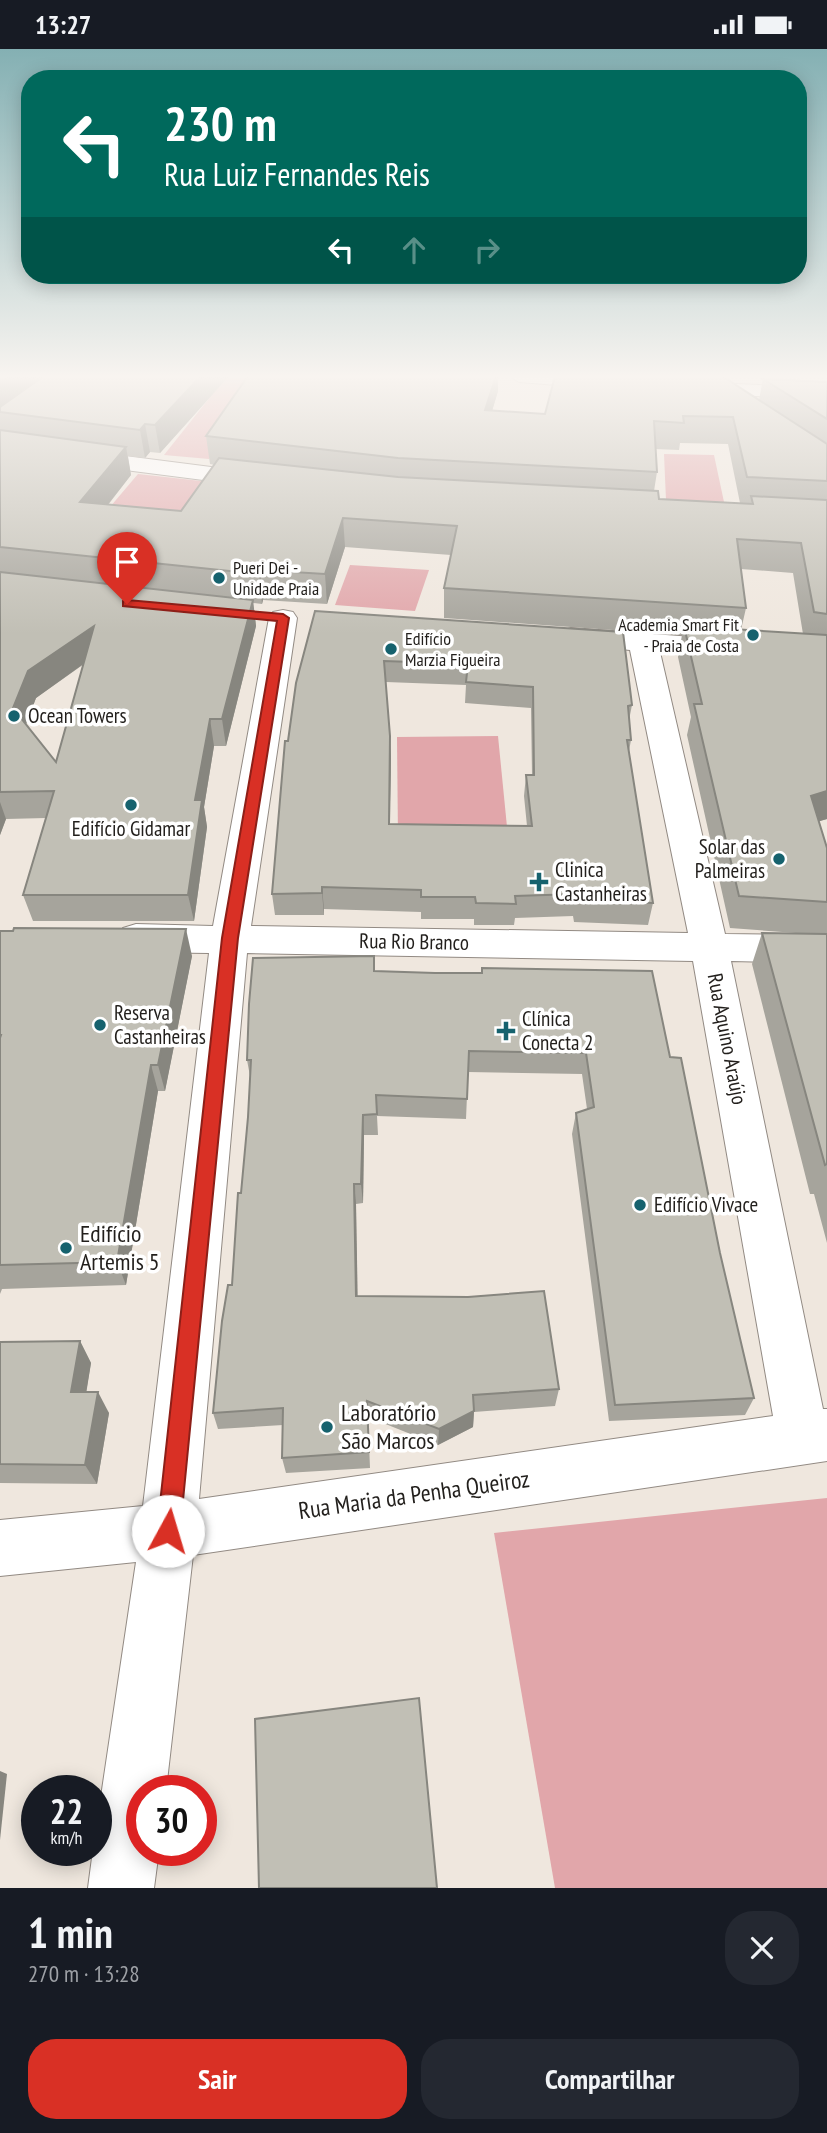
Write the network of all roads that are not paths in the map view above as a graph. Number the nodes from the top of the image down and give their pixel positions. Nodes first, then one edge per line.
1 (159, 462) edge
2 (279, 482) edge
3 (284, 618) dead end
4 (546, 635) edge
5 (643, 642) junction
6 (827, 656) edge
7 (108, 938) edge
8 (230, 938) junction
9 (710, 949) junction
10 (827, 949) edge
11 (815, 1437) edge
12 (168, 1531) junction
13 (0, 1548) edge
14 (121, 1888) edge

1 - 2 street
3 - 8 street
4 - 5 street
5 - 6 street
5 - 9 street, Rua Aquino Araújo
7 - 8 street, Rua Rio Branco
8 - 9 street, Rua Rio Branco
8 - 12 street
9 - 10 street, Rua Rio Branco
9 - 11 street, Rua Aquino Araújo
11 - 12 street, Rua Maria da Penha Queiroz
12 - 13 street, Rua Maria da Penha Queiroz
12 - 14 street

